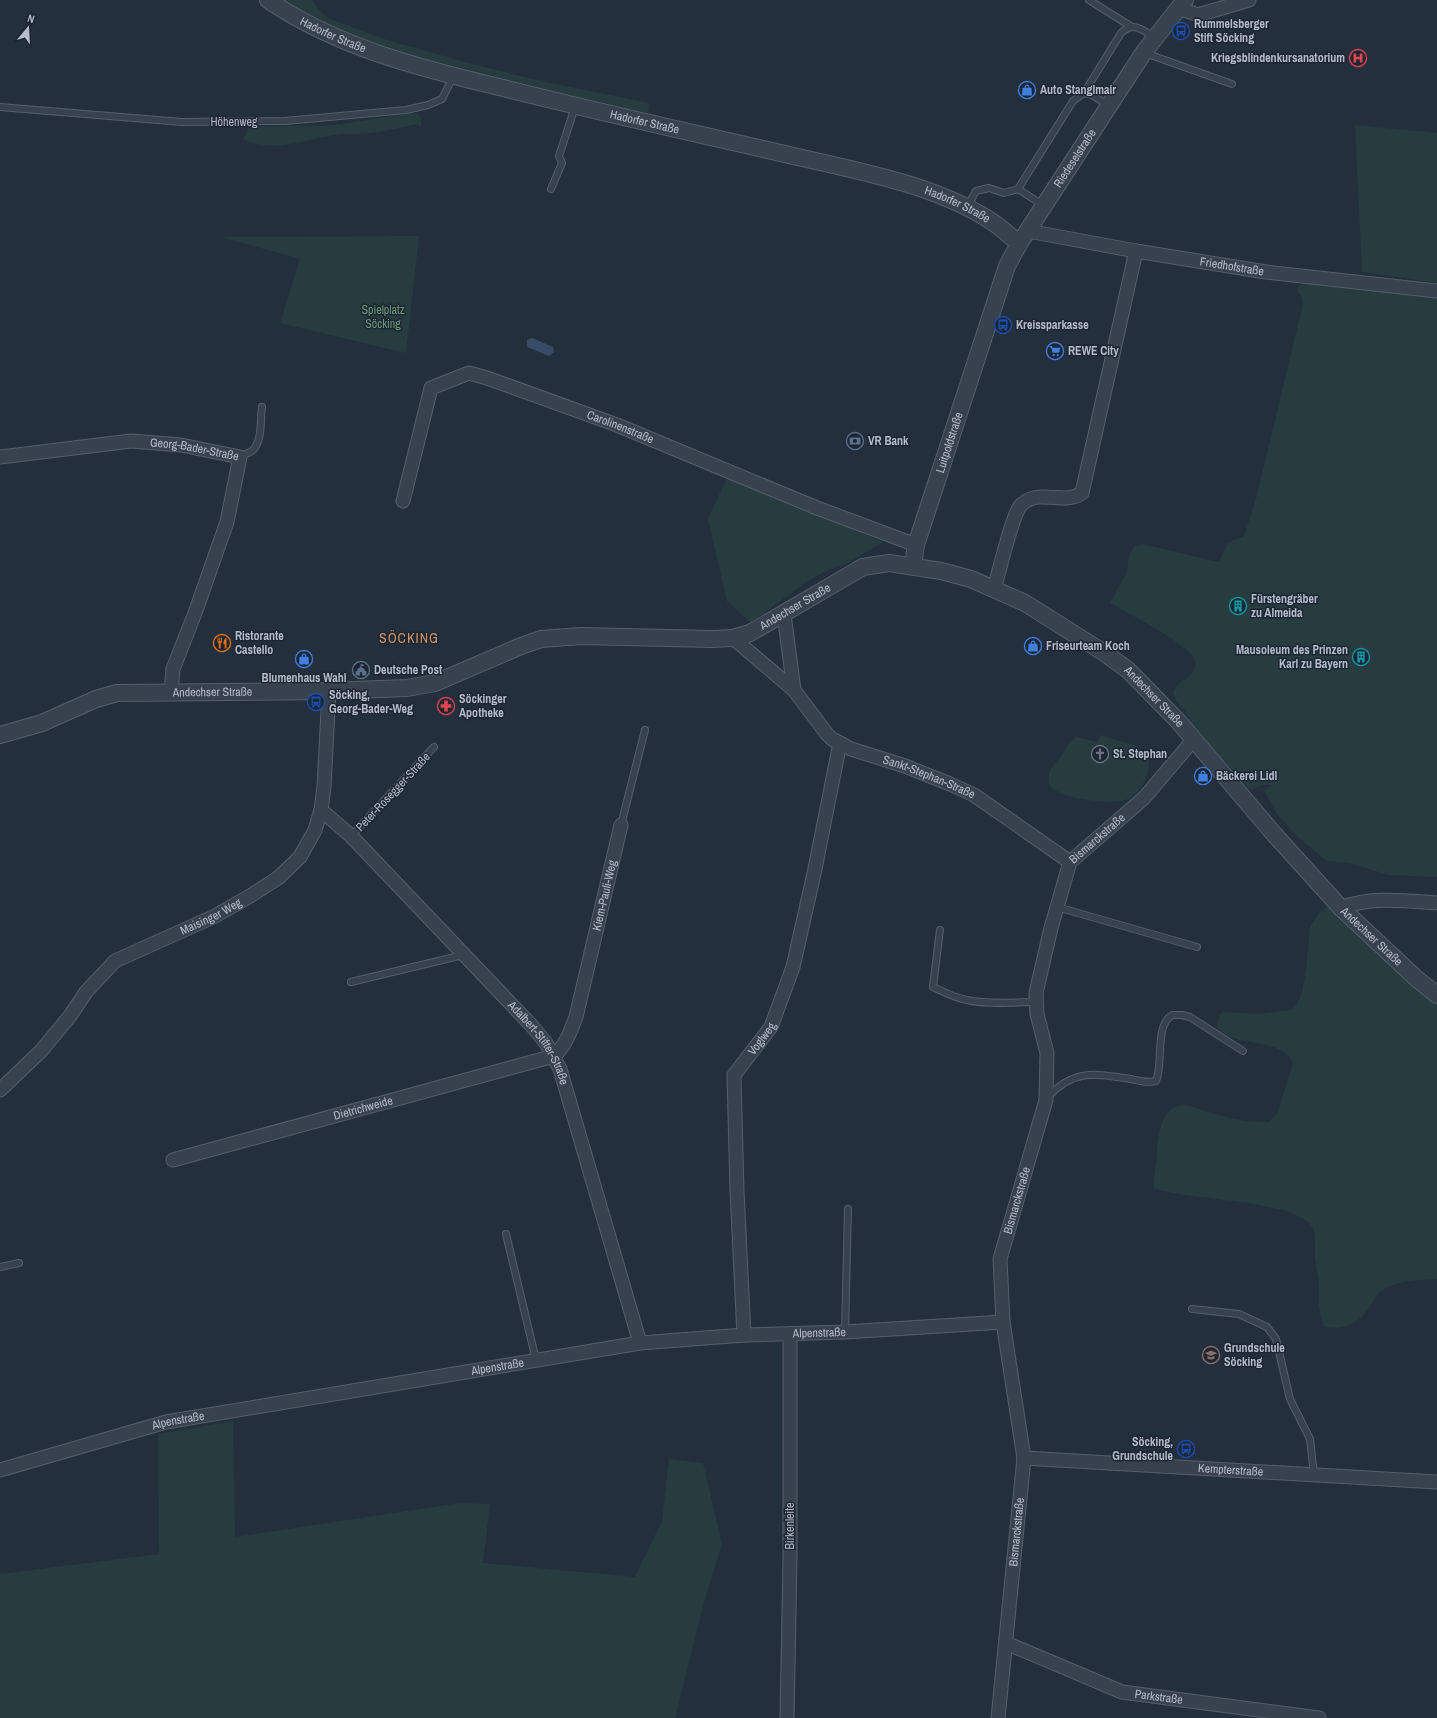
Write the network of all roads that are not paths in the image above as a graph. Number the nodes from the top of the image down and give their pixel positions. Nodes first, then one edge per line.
1 (268, 0) edge
2 (1089, 0) edge
3 (1249, 0) edge
4 (1182, 4) edge
5 (1132, 27) junction
6 (1155, 37) junction
7 (1144, 52) junction
8 (453, 77) junction
9 (1232, 84) dead end
10 (1084, 93) junction
11 (575, 106) junction
12 (1109, 106) junction
13 (0, 108) edge
14 (551, 189) dead end
15 (1018, 189) junction
16 (1044, 206) junction
17 (967, 208) junction
18 (1028, 230) junction
19 (1019, 244) junction
20 (1136, 251) junction
21 (1437, 291) edge
22 (988, 320) joint
23 (262, 407) dead end
24 (0, 457) edge
25 (240, 457) junction
26 (403, 501) dead end
27 (916, 544) junction
28 (913, 566) junction
29 (994, 589) junction
30 (784, 614) junction
31 (733, 638) junction
32 (794, 690) junction
33 (329, 691) junction
34 (171, 692) junction
35 (645, 730) dead end
36 (0, 735) edge
37 (1194, 739) junction
38 (840, 743) junction
39 (434, 747) dead end
40 (321, 810) junction
41 (620, 825) joint
42 (351, 836) junction
43 (1070, 862) junction
44 (1437, 904) edge
45 (1057, 907) junction
46 (1341, 908) junction
47 (940, 930) dead end
48 (1197, 947) dead end
49 (463, 955) junction
50 (351, 982) dead end
51 (1437, 995) edge
52 (1035, 1002) junction
53 (1243, 1051) dead end
54 (554, 1056) junction
55 (0, 1090) edge
56 (1046, 1100) junction
57 (173, 1160) dead end
58 (848, 1210) dead end
59 (506, 1234) dead end
60 (19, 1263) dead end
61 (0, 1267) edge
62 (1192, 1309) dead end
63 (1003, 1322) junction
64 (844, 1332) junction
65 (790, 1334) junction
66 (744, 1335) junction
67 (640, 1343) junction
68 (536, 1360) junction
69 (1024, 1458) junction
70 (0, 1470) edge
71 (1314, 1475) junction
72 (1437, 1482) edge
73 (1006, 1643) junction
74 (787, 1718) edge
75 (998, 1718) edge
76 (1319, 1718) edge

1 - 8 street, Hadorfer Straße
2 - 5 lane
3 - 4 street, Riedeselstraße
4 - 6 street, Riedeselstraße
5 - 6 lane
5 - 10 lane
6 - 7 street, Riedeselstraße
7 - 9 lane
7 - 12 street, Riedeselstraße
8 - 11 street, Hadorfer Straße
8 - 13 lane, Höhenweg
10 - 12 lane
10 - 15 lane
11 - 14 lane
11 - 17 street, Hadorfer Straße
12 - 16 street, Riedeselstraße
15 - 16 lane
15 - 17 lane
16 - 18 street, Riedeselstraße
17 - 19 street, Hadorfer Straße
18 - 19 street, Riedeselstraße
18 - 20 street, Friedhofstraße
19 - 22 street, Riedeselstraße
20 - 21 street, Friedhofstraße
20 - 29 street
22 - 27 street, Luitpoldstraße
23 - 25 lane
24 - 25 street, Georg-Bader-Straße
25 - 34 street, Georg-Bader-Straße
26 - 27 street, Carolinenstraße
27 - 28 street, Luitpoldstraße
28 - 29 street, Andechser Straße
28 - 30 street, Andechser Straße
29 - 37 street, Andechser Straße
30 - 31 street, Andechser Straße
30 - 32 street, Sankt-Stephan-Straße
31 - 32 street, Sankt-Stephan-Straße
31 - 33 street, Andechser Straße
32 - 38 street, Sankt-Stephan-Straße
33 - 34 street, Andechser Straße
33 - 40 street, Maisinger Weg
34 - 36 street, Andechser Straße
35 - 41 lane, Kiem-Pauli-Weg
37 - 43 street, Bismarckstraße
37 - 46 street, Andechser Straße
38 - 43 street, Sankt-Stephan-Straße
38 - 66 street, Voglweg
39 - 42 lane, Peter-Rosegger-Straße
40 - 42 street, Adalbert-Stifter-Straße
40 - 55 street, Maisinger Weg
41 - 54 street, Kiem-Pauli-Weg
42 - 49 street, Adalbert-Stifter-Straße
43 - 45 street, Bismarckstraße
44 - 46 street
45 - 48 lane
45 - 52 street, Bismarckstraße
46 - 51 street, Andechser Straße
47 - 52 lane
49 - 50 lane
49 - 54 street, Adalbert-Stifter-Straße
52 - 56 street, Bismarckstraße
53 - 56 lane
54 - 57 street, Dietrichweide
54 - 67 street, Adalbert-Stifter-Straße
56 - 63 street, Bismarckstraße
58 - 64 lane
59 - 68 lane
60 - 61 lane
62 - 71 lane
63 - 64 street, Alpenstraße
63 - 69 street, Bismarckstraße
64 - 65 street, Alpenstraße
65 - 66 street, Alpenstraße
65 - 74 street, Birkenleite
66 - 67 street, Alpenstraße
67 - 68 street, Alpenstraße
68 - 70 street, Alpenstraße
69 - 71 street, Kempterstraße
69 - 73 street, Bismarckstraße
71 - 72 street, Kempterstraße
73 - 75 street, Bismarckstraße
73 - 76 street, Parkstraße

